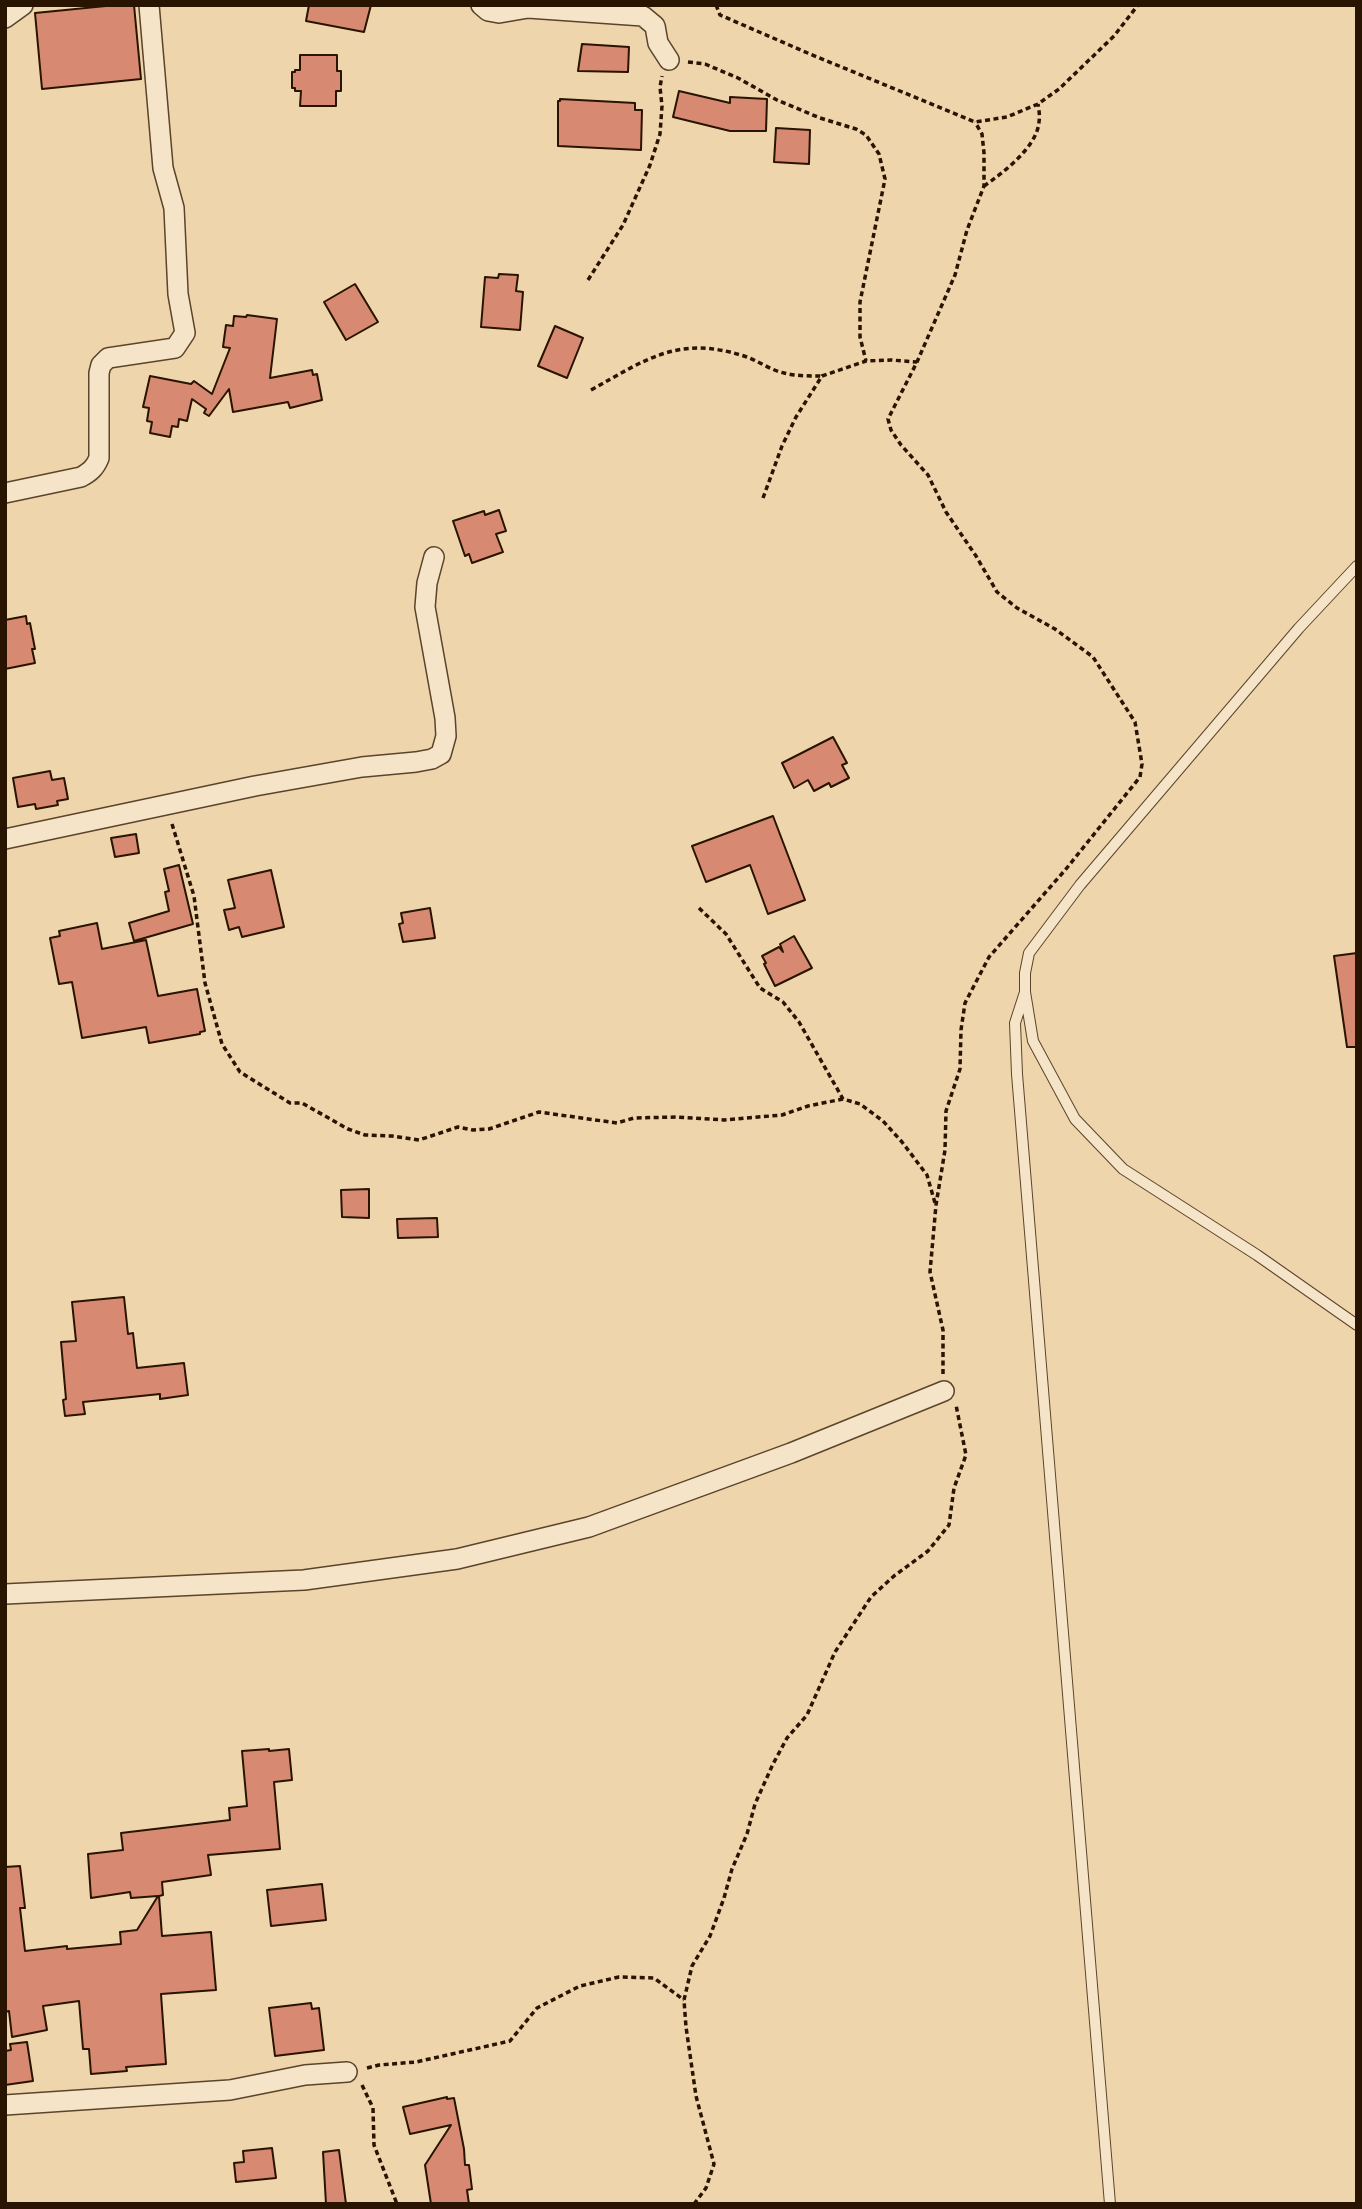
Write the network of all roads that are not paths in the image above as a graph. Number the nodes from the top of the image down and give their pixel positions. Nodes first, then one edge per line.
1 (23, 5) edge
2 (149, 5) edge
3 (481, 5) edge
4 (528, 7) edge
5 (5, 18) edge
6 (669, 60) road end
7 (5, 493) edge
8 (434, 557) dead end
9 (1357, 566) edge
10 (5, 839) edge
11 (1025, 992) junction
12 (1357, 1325) edge
13 (944, 1391) road end
14 (5, 1594) edge
15 (348, 2072) road end
16 (5, 2105) edge
17 (1111, 2204) edge

1 - 5 street
2 - 7 street
3 - 4 street
4 - 6 street
8 - 10 street
9 - 11 lane
11 - 12 lane
11 - 17 lane
13 - 14 street
15 - 16 street

